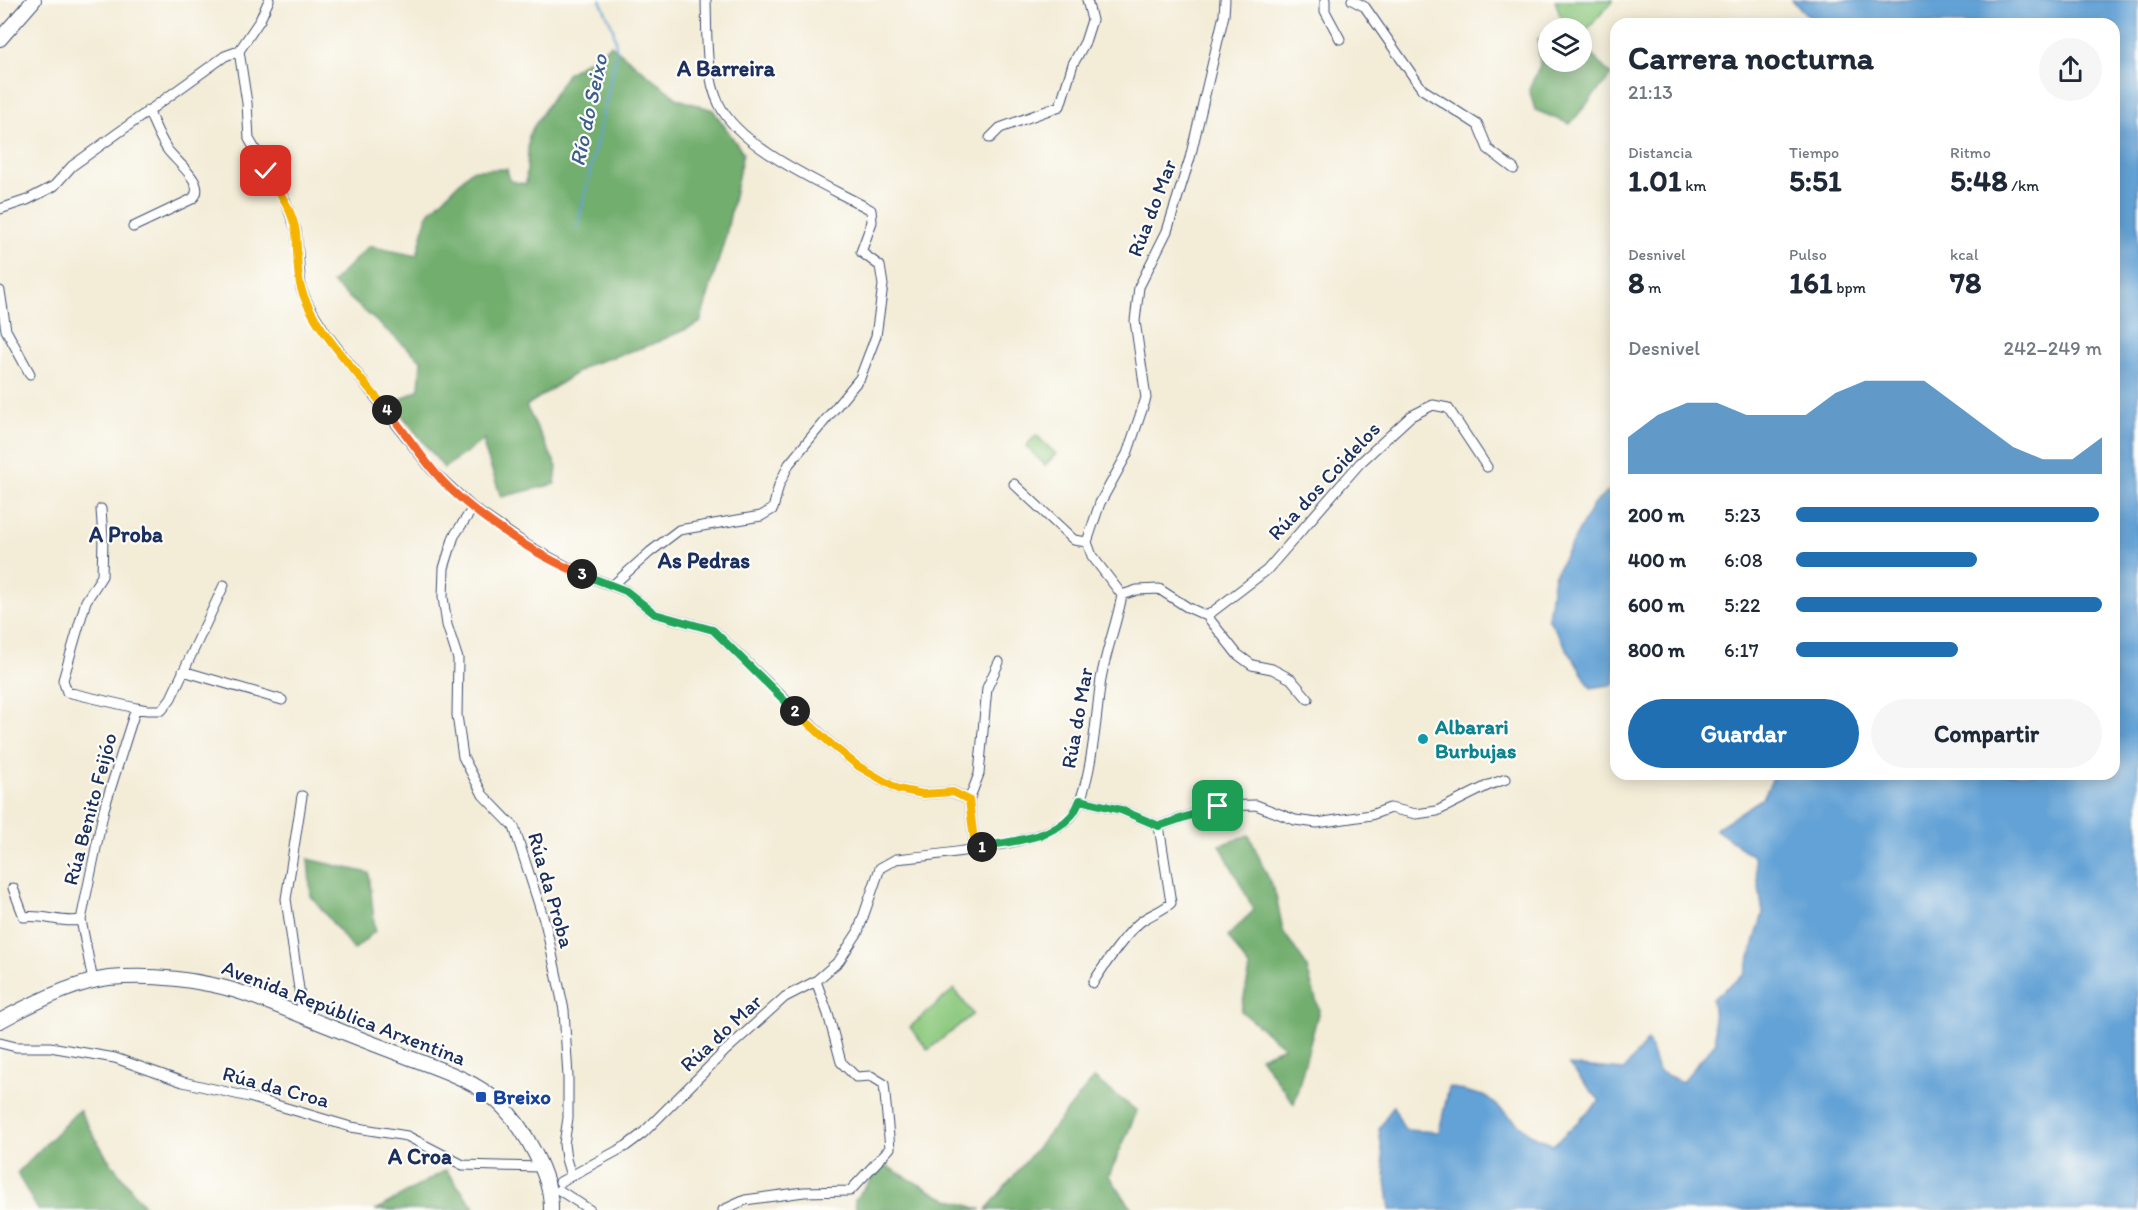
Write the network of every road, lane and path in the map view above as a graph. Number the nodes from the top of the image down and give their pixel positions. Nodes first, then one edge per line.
1 (34, 0) edge
2 (269, 0) edge
3 (706, 0) edge
4 (1087, 0) edge
5 (1225, 0) edge
6 (1325, 0) edge
7 (1352, 0) edge
8 (0, 39) edge
9 (1340, 39) dead end
10 (239, 51) junction
11 (148, 110) junction
12 (990, 138) dead end
13 (1514, 169) dead end
14 (0, 209) edge
15 (133, 227) dead end
16 (0, 291) edge
17 (30, 374) dead end
18 (1486, 467) dead end
19 (1014, 484) dead end
20 (472, 508) junction
21 (101, 509) dead end
22 (1087, 543) junction
23 (224, 585) dead end
24 (613, 585) junction
25 (1122, 595) junction
26 (1207, 616) junction
27 (999, 662) dead end
28 (183, 671) junction
29 (1308, 699) dead end
30 (282, 700) dead end
31 (136, 708) junction
32 (1506, 779) dead end
33 (302, 796) dead end
34 (969, 800) junction
35 (1080, 800) junction
36 (1159, 826) junction
37 (975, 848) junction
38 (13, 888) dead end
39 (81, 920) junction
40 (93, 981) junction
41 (816, 981) junction
42 (1093, 983) dead end
43 (303, 1017) junction
44 (0, 1021) edge
45 (0, 1043) edge
46 (543, 1173) junction
47 (571, 1176) junction
48 (557, 1189) junction
49 (551, 1210) edge
50 (590, 1210) edge
51 (723, 1210) edge

1 - 8 main road
2 - 10 street
3 - 24 street
4 - 12 street
5 - 22 street, Rúa do Mar
6 - 9 street
7 - 13 street
10 - 11 street
10 - 20 street
11 - 14 street
11 - 15 street
16 - 17 street
18 - 26 street, Rúa dos Coidelos
19 - 22 street
20 - 24 street
20 - 47 street, Rúa da Proba
21 - 31 street, Rúa Benito Feijóo
22 - 25 street
23 - 28 street, Rúa Benito Feijóo
24 - 34 street
25 - 26 street
25 - 35 street, Rúa do Mar
26 - 29 street
27 - 34 street
28 - 30 street
28 - 31 street, Rúa Benito Feijóo
31 - 39 street, Rúa Benito Feijóo
32 - 36 street
33 - 43 street
34 - 37 street
35 - 36 street
35 - 37 street, Rúa do Mar
36 - 42 street
37 - 41 street, Rúa do Mar
38 - 39 street
39 - 40 street, Rúa Benito Feijóo
40 - 43 main road, Avenida República Arxentina
40 - 44 main road, Avenida República Arxentina
41 - 47 street, Rúa do Mar
41 - 51 street
43 - 46 main road, Avenida República Arxentina
45 - 46 street, Rúa da Croa
46 - 48 main road, Avenida República Arxentina
47 - 48 street, Rúa do Mar
48 - 49 main road, Avenida República Arxentina
48 - 50 street

